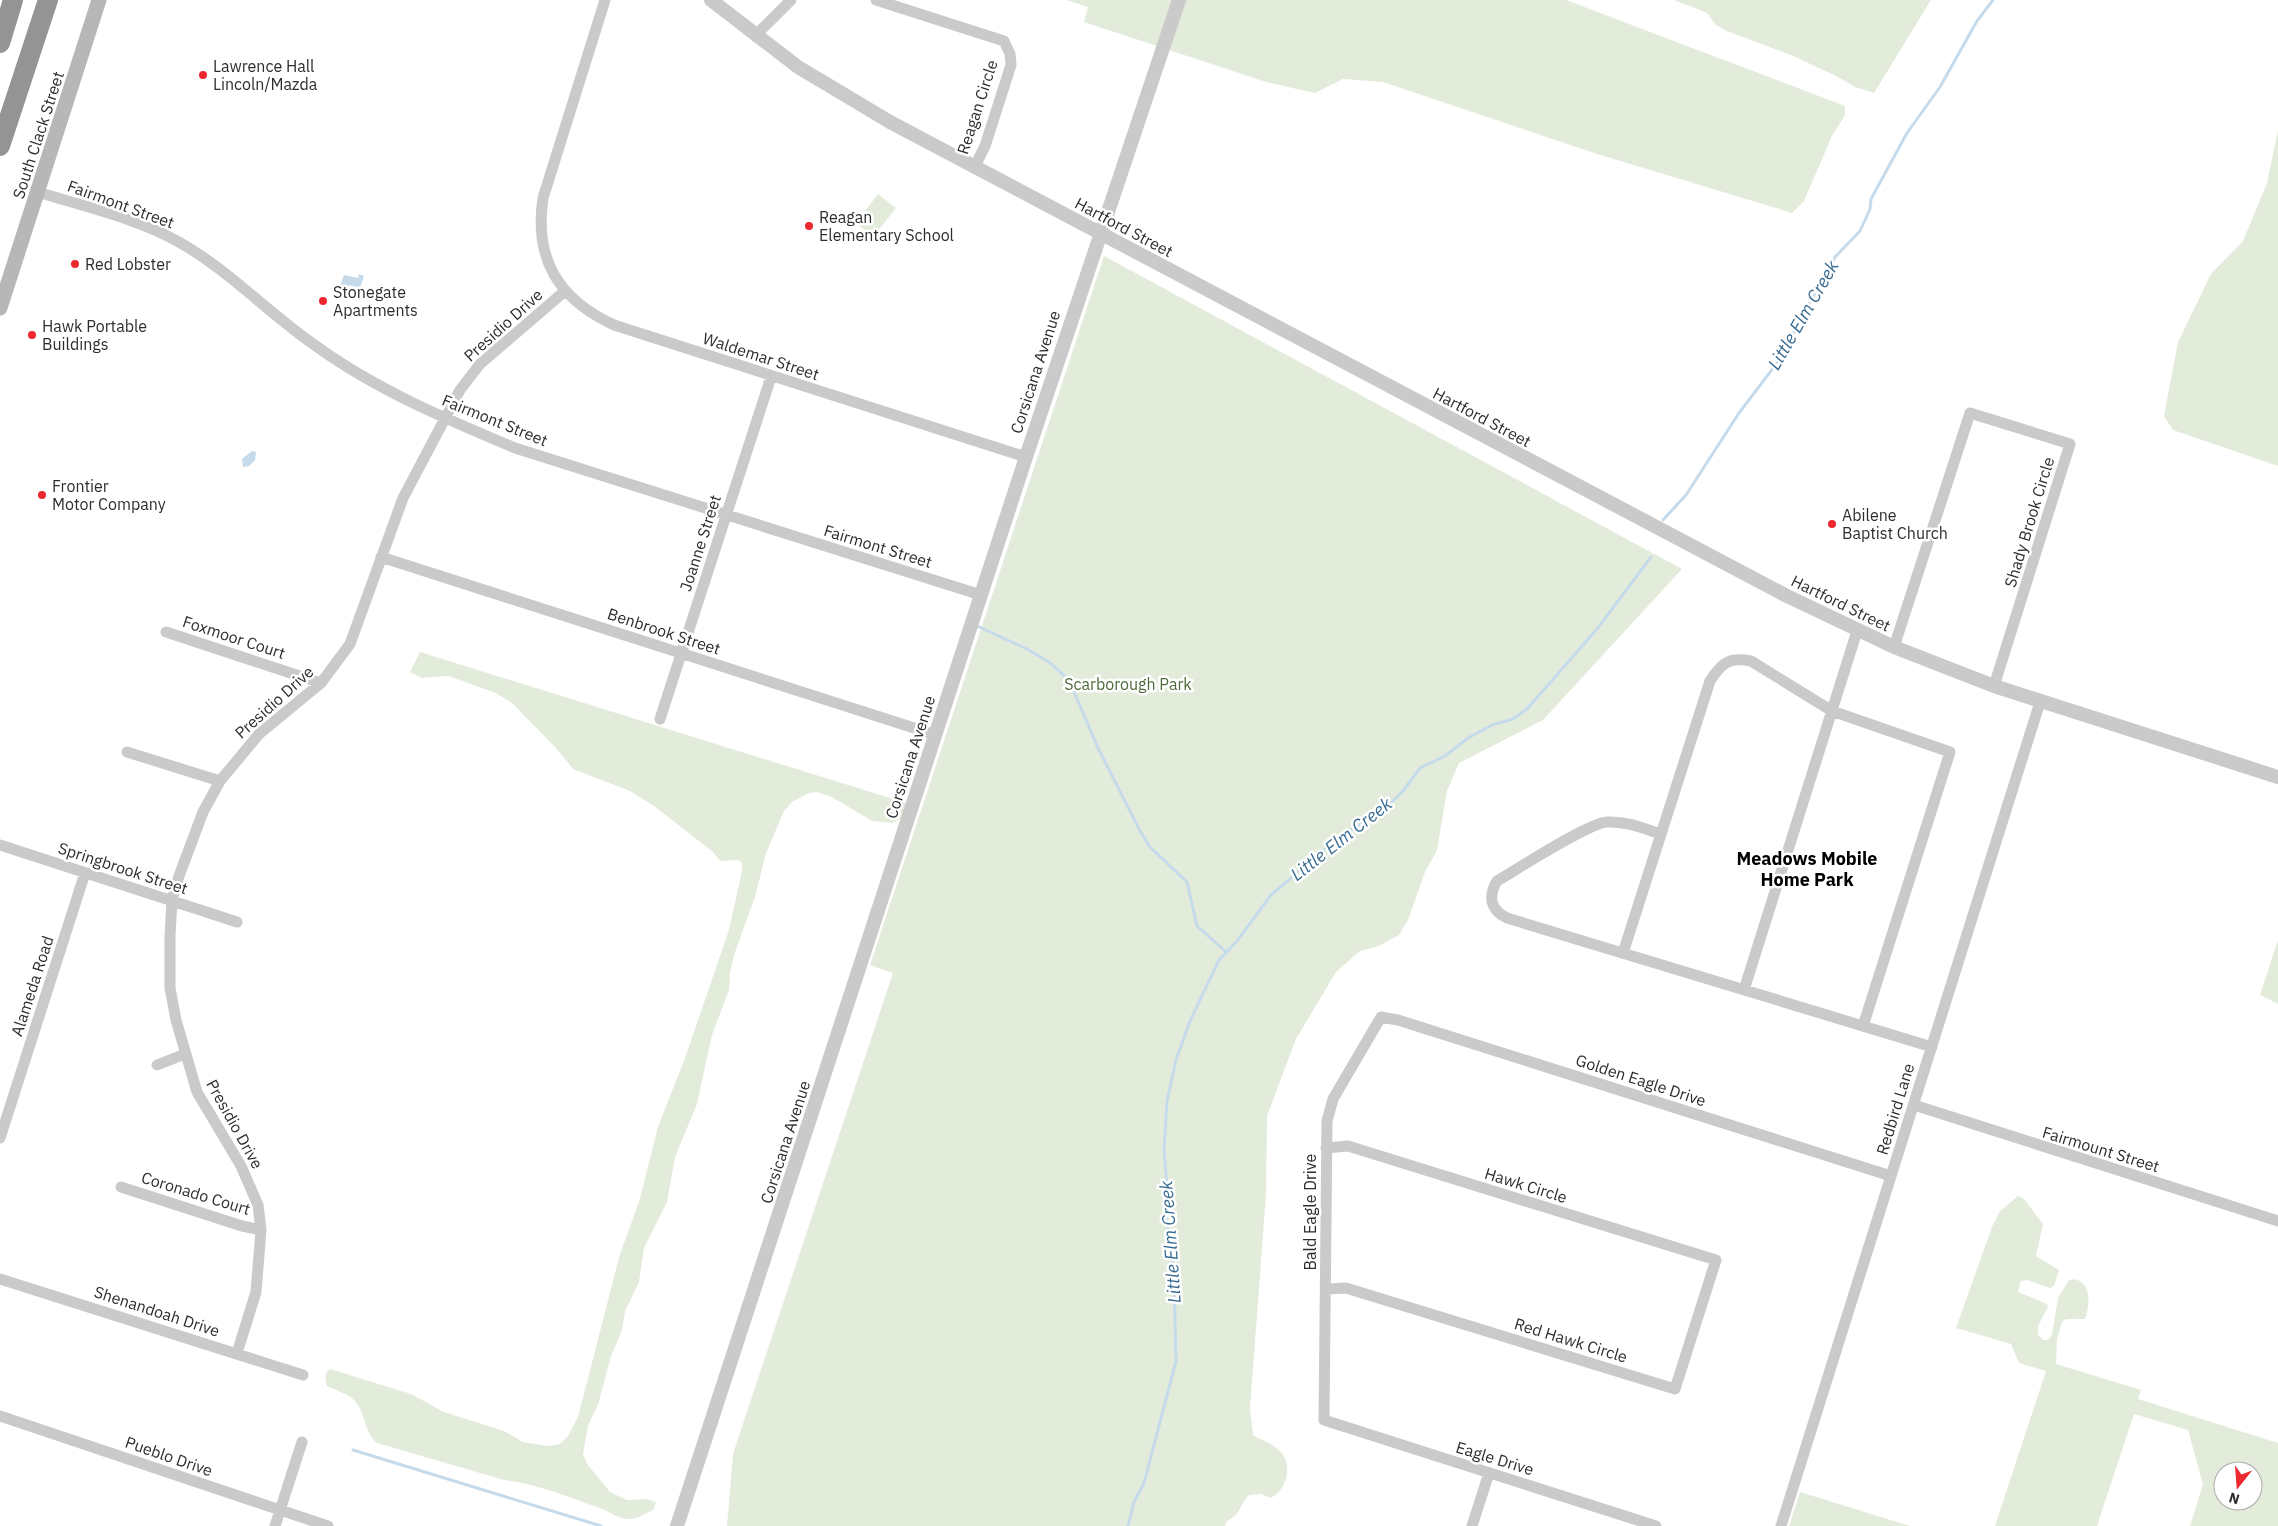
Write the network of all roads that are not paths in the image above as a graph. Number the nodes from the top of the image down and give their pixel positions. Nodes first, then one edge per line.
1 (13, 0) edge
2 (48, 0) edge
3 (99, 0) edge
4 (605, 0) edge
5 (711, 0) edge
6 (791, 0) edge
7 (876, 0) edge
8 (1179, 0) edge
9 (755, 36) junction
10 (0, 43) edge
11 (0, 146) edge
12 (974, 168) junction
13 (38, 192) junction
14 (1099, 234) junction
15 (565, 291) junction
16 (0, 308) edge
17 (771, 377) junction
18 (444, 419) junction
19 (1026, 457) junction
20 (726, 515) junction
21 (381, 557) junction
22 (981, 595) junction
23 (1857, 631) junction
24 (166, 632) dead end
25 (1894, 647) junction
26 (681, 653) junction
27 (321, 682) junction
28 (1994, 686) junction
29 (2040, 702) junction
30 (1832, 711) junction
31 (660, 719) dead end
32 (936, 735) junction
33 (127, 752) dead end
34 (2278, 777) edge
35 (220, 781) junction
36 (1660, 834) junction
37 (0, 845) edge
38 (85, 873) junction
39 (172, 900) junction
40 (237, 922) dead end
41 (1623, 953) junction
42 (1744, 990) junction
43 (1381, 1017) joint
44 (1863, 1026) junction
45 (1932, 1047) junction
46 (185, 1054) junction
47 (157, 1065) dead end
48 (1914, 1105) junction
49 (0, 1138) edge
50 (1326, 1148) junction
51 (1891, 1176) junction
52 (121, 1187) dead end
53 (2278, 1221) edge
54 (261, 1230) junction
55 (1716, 1260) joint
56 (0, 1279) edge
57 (1327, 1288) junction
58 (237, 1353) junction
59 (303, 1375) dead end
60 (0, 1416) edge
61 (1324, 1420) joint
62 (302, 1442) dead end
63 (1489, 1473) junction
64 (280, 1510) junction
65 (275, 1526) edge
66 (328, 1526) edge
67 (678, 1526) edge
68 (1472, 1526) edge
69 (1656, 1526) edge
70 (1781, 1526) edge

1 - 10 highway
2 - 11 highway
3 - 13 main road, South Clack Street
4 - 15 street, Waldemar Street
5 - 9 street, Hartford Street
6 - 9 street
7 - 12 street, Reagan Circle
8 - 14 street, Corsicana Avenue
9 - 12 street, Hartford Street
12 - 14 street, Hartford Street
13 - 16 main road, South Clack Street
13 - 18 street, Fairmont Street
14 - 19 street, Corsicana Avenue
14 - 23 street, Hartford Street
15 - 17 street, Waldemar Street
15 - 18 street, Presidio Drive
17 - 19 street, Waldemar Street
17 - 20 street, Joanne Street
18 - 20 street, Fairmont Street
18 - 21 street, Presidio Drive
19 - 22 street, Corsicana Avenue
20 - 22 street, Fairmont Street
20 - 26 street, Joanne Street
21 - 26 street, Benbrook Street
21 - 27 street, Presidio Drive
22 - 32 street, Corsicana Avenue
23 - 25 street, Hartford Street
23 - 30 street
24 - 27 street, Foxmoor Court
25 - 28 street, Hartford Street
25 - 28 street, Shady Brook Circle
26 - 31 street, Joanne Street
26 - 32 street, Benbrook Street
27 - 35 street, Presidio Drive
28 - 29 street, Hartford Street
29 - 34 street, Hartford Street
29 - 45 street, Redbird Lane
30 - 36 street
30 - 42 street
30 - 44 street
32 - 67 street, Corsicana Avenue
33 - 35 street
35 - 39 street, Presidio Drive
36 - 41 street
36 - 41 street
37 - 38 street, Springbrook Street
38 - 39 street, Springbrook Street
38 - 49 street, Alameda Road
39 - 40 street, Springbrook Street
39 - 46 street, Presidio Drive
41 - 42 street
42 - 44 street
43 - 50 street, Bald Eagle Drive
43 - 51 street, Golden Eagle Drive
44 - 45 street
45 - 48 street, Redbird Lane
46 - 47 street
46 - 54 street, Presidio Drive
48 - 51 street, Redbird Lane
48 - 53 street, Fairmount Street
50 - 55 street, Hawk Circle
50 - 57 street, Bald Eagle Drive
51 - 70 street, Redbird Lane
52 - 54 street, Coronado Court
54 - 58 street, Presidio Drive
55 - 57 street, Red Hawk Circle
56 - 58 street, Shenandoah Drive
57 - 61 street, Bald Eagle Drive
58 - 59 street, Shenandoah Drive
60 - 64 street, Pueblo Drive
61 - 63 street, Eagle Drive
62 - 64 street
63 - 68 street
63 - 69 street, Eagle Drive
64 - 65 street
64 - 66 street, Pueblo Drive

